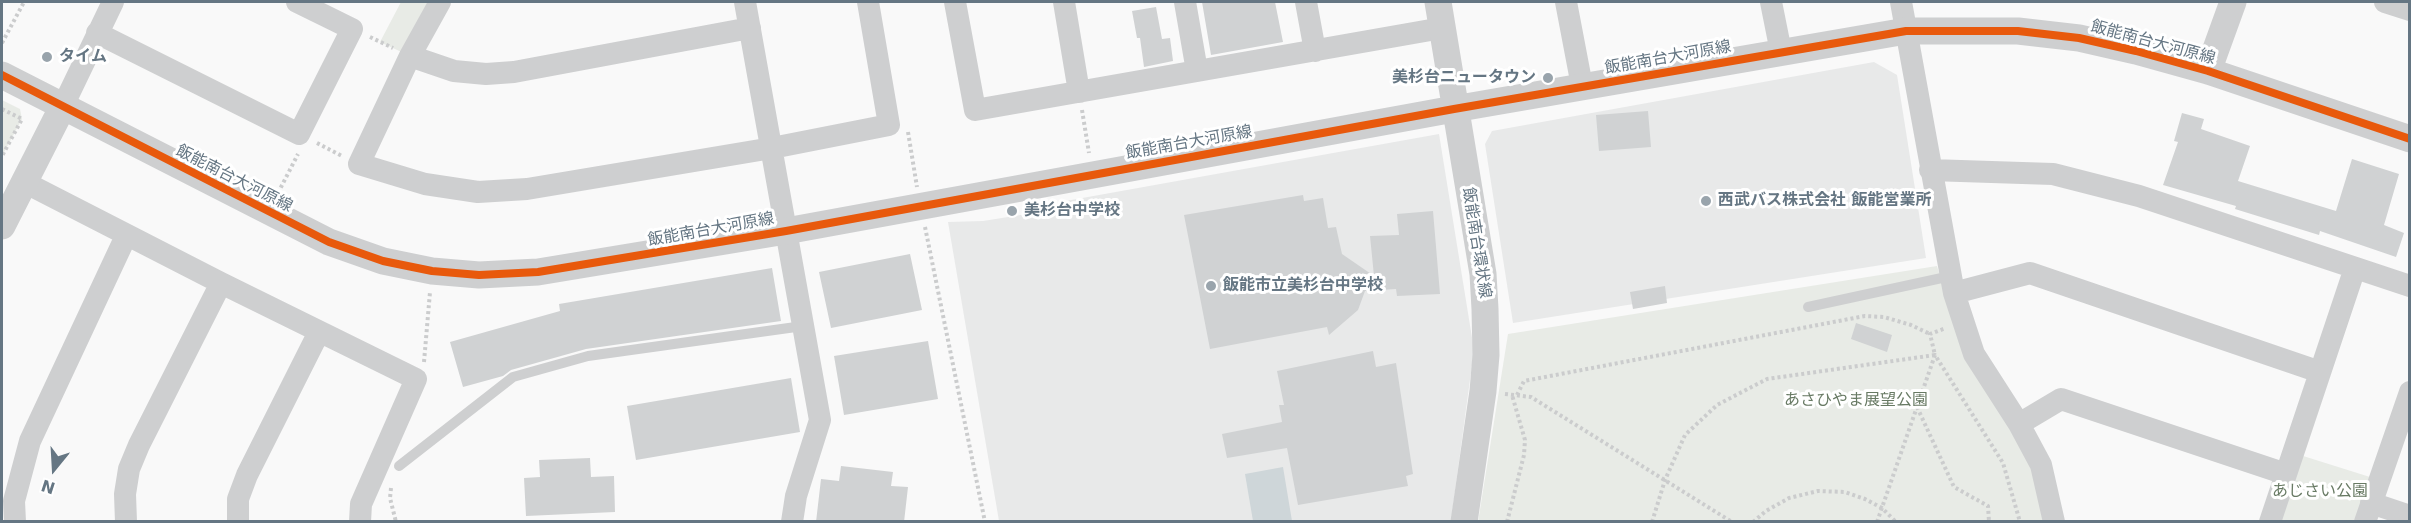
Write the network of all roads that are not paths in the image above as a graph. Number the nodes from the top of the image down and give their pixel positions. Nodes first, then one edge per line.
1 (113, 2) edge
2 (297, 2) edge
3 (440, 2) edge
4 (744, 2) edge
5 (868, 2) edge
6 (955, 2) edge
7 (1064, 2) edge
8 (1185, 2) edge
9 (1306, 2) edge
10 (1438, 2) edge
11 (1566, 2) edge
12 (1771, 2) edge
13 (1901, 2) edge
14 (2233, 2) edge
15 (2385, 2) edge
16 (2409, 9) edge
17 (750, 28) junction
18 (1442, 28) junction
19 (1906, 30) junction
20 (97, 33) junction
21 (1315, 51) junction
22 (1781, 52) junction
23 (410, 56) junction
24 (1197, 71) junction
25 (2208, 71) junction
26 (2, 75) edge
27 (1582, 86) junction
28 (1079, 92) junction
29 (63, 106) junction
30 (1454, 109) junction
31 (2409, 139) edge
32 (772, 148) junction
33 (1930, 170) junction
34 (24, 182) junction
35 (2, 226) edge
36 (786, 231) junction
37 (126, 236) junction
38 (2355, 268) junction
39 (221, 283) junction
40 (1952, 284) junction
41 (2409, 286) edge
42 (1808, 308) dead end
43 (803, 326) junction
44 (319, 332) junction
45 (2320, 372) junction
46 (2408, 398) edge
47 (2019, 424) junction
48 (399, 465) road end
49 (2286, 474) junction
50 (2368, 512) edge
51 (2409, 516) edge
52 (361, 521) edge
53 (15, 522) edge
54 (126, 522) edge
55 (238, 522) edge
56 (792, 522) edge
57 (1464, 522) edge
58 (2054, 522) edge
59 (2270, 522) edge

1 - 20 street
2 - 20 street
3 - 23 street
4 - 17 street
5 - 32 street
6 - 28 street
7 - 28 street
8 - 24 street
9 - 21 street
10 - 18 street, 飯能南台環状線
11 - 27 street
12 - 22 street
13 - 19 street
14 - 25 street
15 - 16 street
17 - 23 street
17 - 32 street
18 - 21 street
18 - 30 street, 飯能南台環状線
19 - 22 street, 飯能南台大河原線
19 - 25 street, 飯能南台大河原線
19 - 33 street
20 - 29 street
21 - 24 street
22 - 27 street, 飯能南台大河原線
23 - 32 street
24 - 28 street
25 - 31 street, 飯能南台大河原線
26 - 29 street, 飯能南台大河原線
27 - 30 street, 飯能南台大河原線
29 - 34 street
29 - 36 street, 飯能南台大河原線
30 - 36 street, 飯能南台大河原線
30 - 57 street, 飯能南台環状線
32 - 36 street
33 - 38 street
33 - 40 street
34 - 35 street
34 - 37 street
36 - 43 street
37 - 39 street
37 - 53 street
38 - 41 street
38 - 45 street
39 - 44 street
39 - 54 street
40 - 42 lane
40 - 45 street
40 - 47 street
43 - 48 lane
43 - 56 street
44 - 52 street
44 - 55 street
45 - 49 street
46 - 50 street
47 - 49 street
47 - 58 street
49 - 59 street
50 - 51 street

